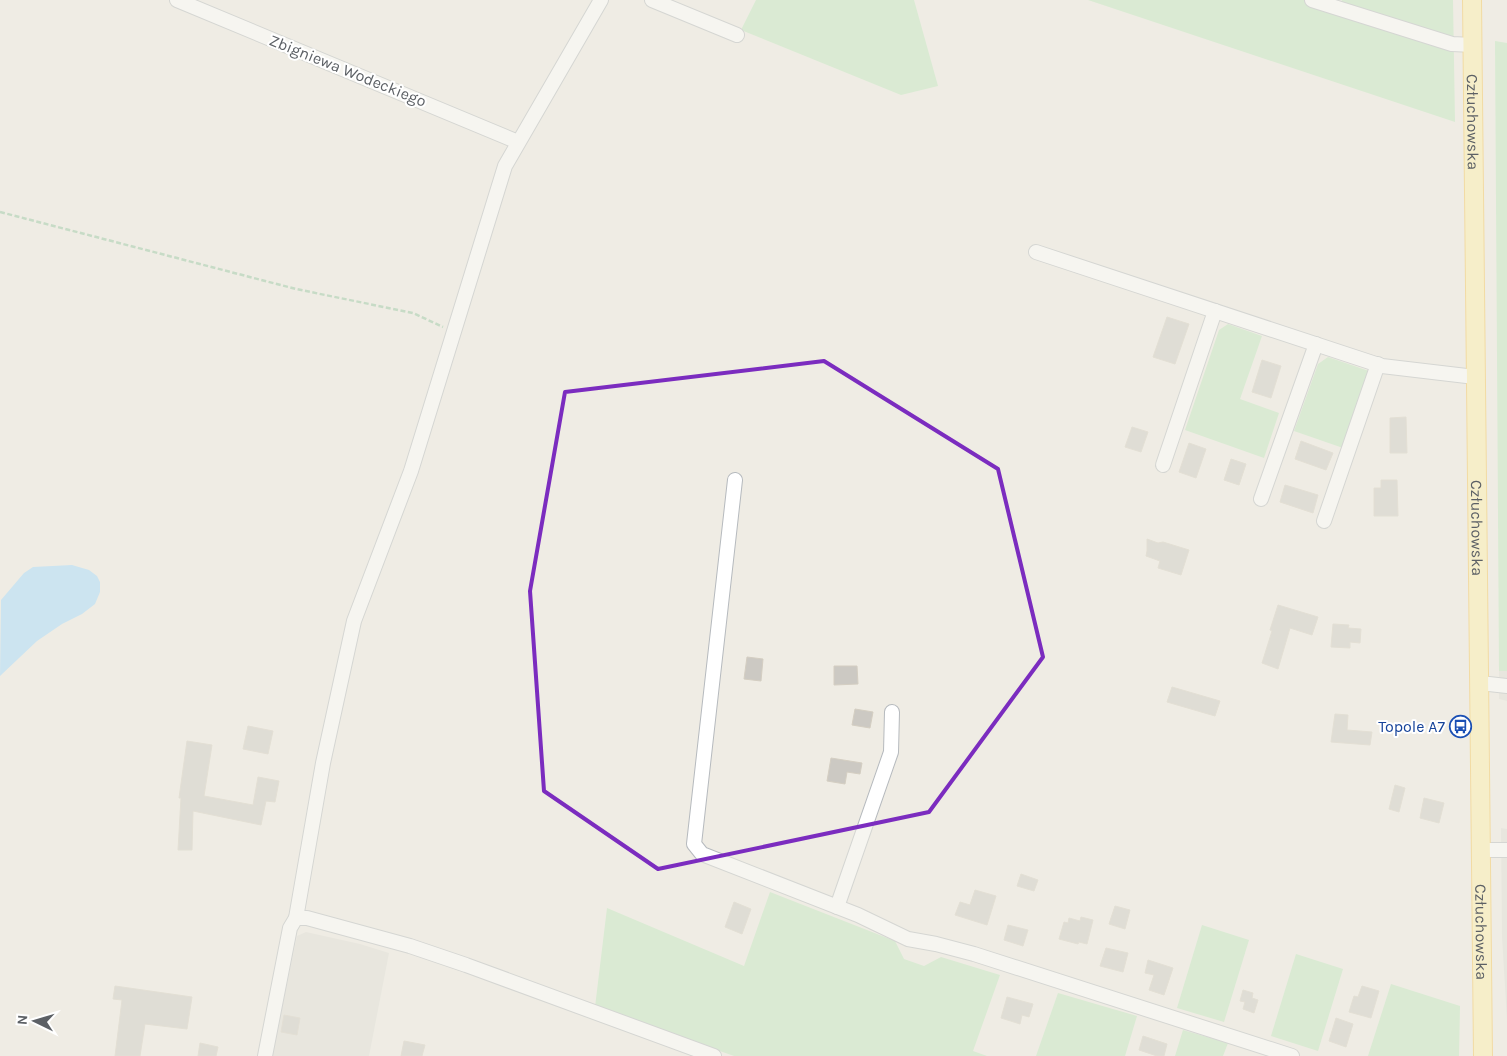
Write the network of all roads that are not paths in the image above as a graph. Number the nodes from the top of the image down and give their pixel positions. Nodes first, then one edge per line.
1 (177, 0) edge
2 (601, 0) edge
3 (652, 0) edge
4 (1312, 0) edge
5 (1472, 0) edge
6 (737, 35) dead end
7 (1473, 44) junction
8 (518, 142) junction
9 (1036, 252) dead end
10 (1215, 311) junction
11 (1316, 344) junction
12 (1378, 364) junction
13 (1475, 377) junction
14 (1163, 465) dead end
15 (735, 480) dead end
16 (1261, 499) dead end
17 (1324, 521) dead end
18 (1480, 683) junction
19 (1507, 686) edge
20 (892, 712) dead end
21 (1481, 850) junction
22 (1507, 850) edge
23 (837, 907) junction
24 (296, 918) junction
25 (265, 1056) edge
26 (714, 1056) edge
27 (1292, 1056) edge
28 (1483, 1056) edge

1 - 8 street, Zbigniewa Wodeckiego
2 - 8 street
3 - 6 street
4 - 7 street
5 - 7 main road, Człuchowska
7 - 13 main road, Człuchowska
8 - 24 street
9 - 10 street
10 - 11 street
10 - 14 street
11 - 12 street
11 - 16 street
12 - 13 street
12 - 17 street
13 - 18 main road, Człuchowska
15 - 23 street
18 - 19 street
18 - 21 main road, Człuchowska
20 - 23 street
21 - 22 street
21 - 28 main road, Człuchowska
23 - 27 street
24 - 25 street
24 - 26 street

